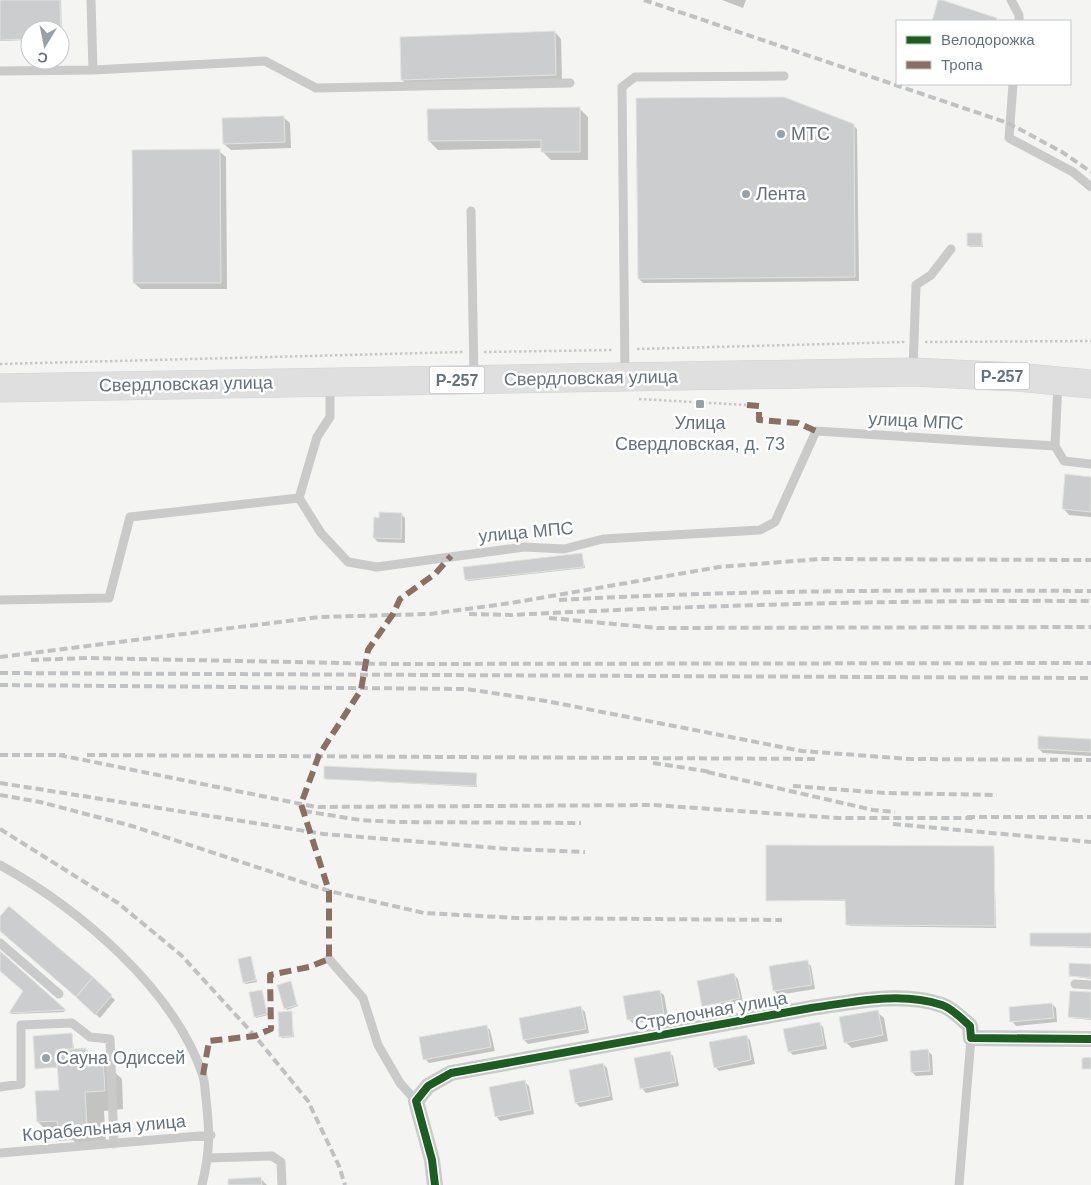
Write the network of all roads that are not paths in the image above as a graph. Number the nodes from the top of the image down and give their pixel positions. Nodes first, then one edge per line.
1 (91, 0) edge
2 (1011, 0) edge
3 (1019, 20) edge
4 (94, 70) junction
5 (0, 72) edge
6 (784, 76) dead end
7 (570, 83) dead end
8 (1013, 85) edge
9 (1091, 187) edge
10 (471, 211) dead end
11 (951, 248) dead end
12 (913, 372) junction
13 (625, 378) junction
14 (474, 380) junction
15 (1058, 380) junction
16 (330, 381) junction
17 (1091, 384) edge
18 (0, 388) edge
19 (1056, 446) junction
20 (1091, 464) edge
21 (299, 498) junction
22 (0, 600) edge
23 (0, 865) edge
24 (0, 943) edge
25 (329, 959) dead end
26 (1075, 984) dead end
27 (1091, 985) edge
28 (59, 994) dead end
29 (971, 1038) junction
30 (1091, 1039) edge
31 (0, 1087) edge
32 (416, 1102) junction
33 (211, 1135) junction
34 (114, 1144) junction
35 (0, 1153) edge
36 (208, 1158) junction
37 (202, 1185) edge
38 (282, 1185) edge
39 (435, 1185) edge
40 (959, 1185) edge

1 - 4 lane
2 - 3 lane
4 - 5 lane
4 - 7 lane
6 - 13 lane
8 - 9 lane
10 - 14 lane
11 - 12 lane
12 - 13 highway, Свердловская улица / Р-257
12 - 15 highway, Свердловская улица / Р-257
13 - 14 highway, Свердловская улица / Р-257
14 - 16 highway, Свердловская улица / Р-257
15 - 17 highway, Свердловская улица / Р-257
15 - 19 lane
16 - 18 highway, Свердловская улица / Р-257
16 - 21 lane
19 - 20 lane
19 - 21 lane, улица МПС
21 - 22 lane
23 - 33 lane
24 - 28 lane
25 - 32 lane
26 - 27 lane
29 - 30 street
29 - 32 street, Стрелочная улица
29 - 40 lane
31 - 34 lane
32 - 39 street
33 - 34 lane, Корабельная улица
33 - 36 lane
34 - 35 lane, Корабельная улица
36 - 37 lane
36 - 38 lane

